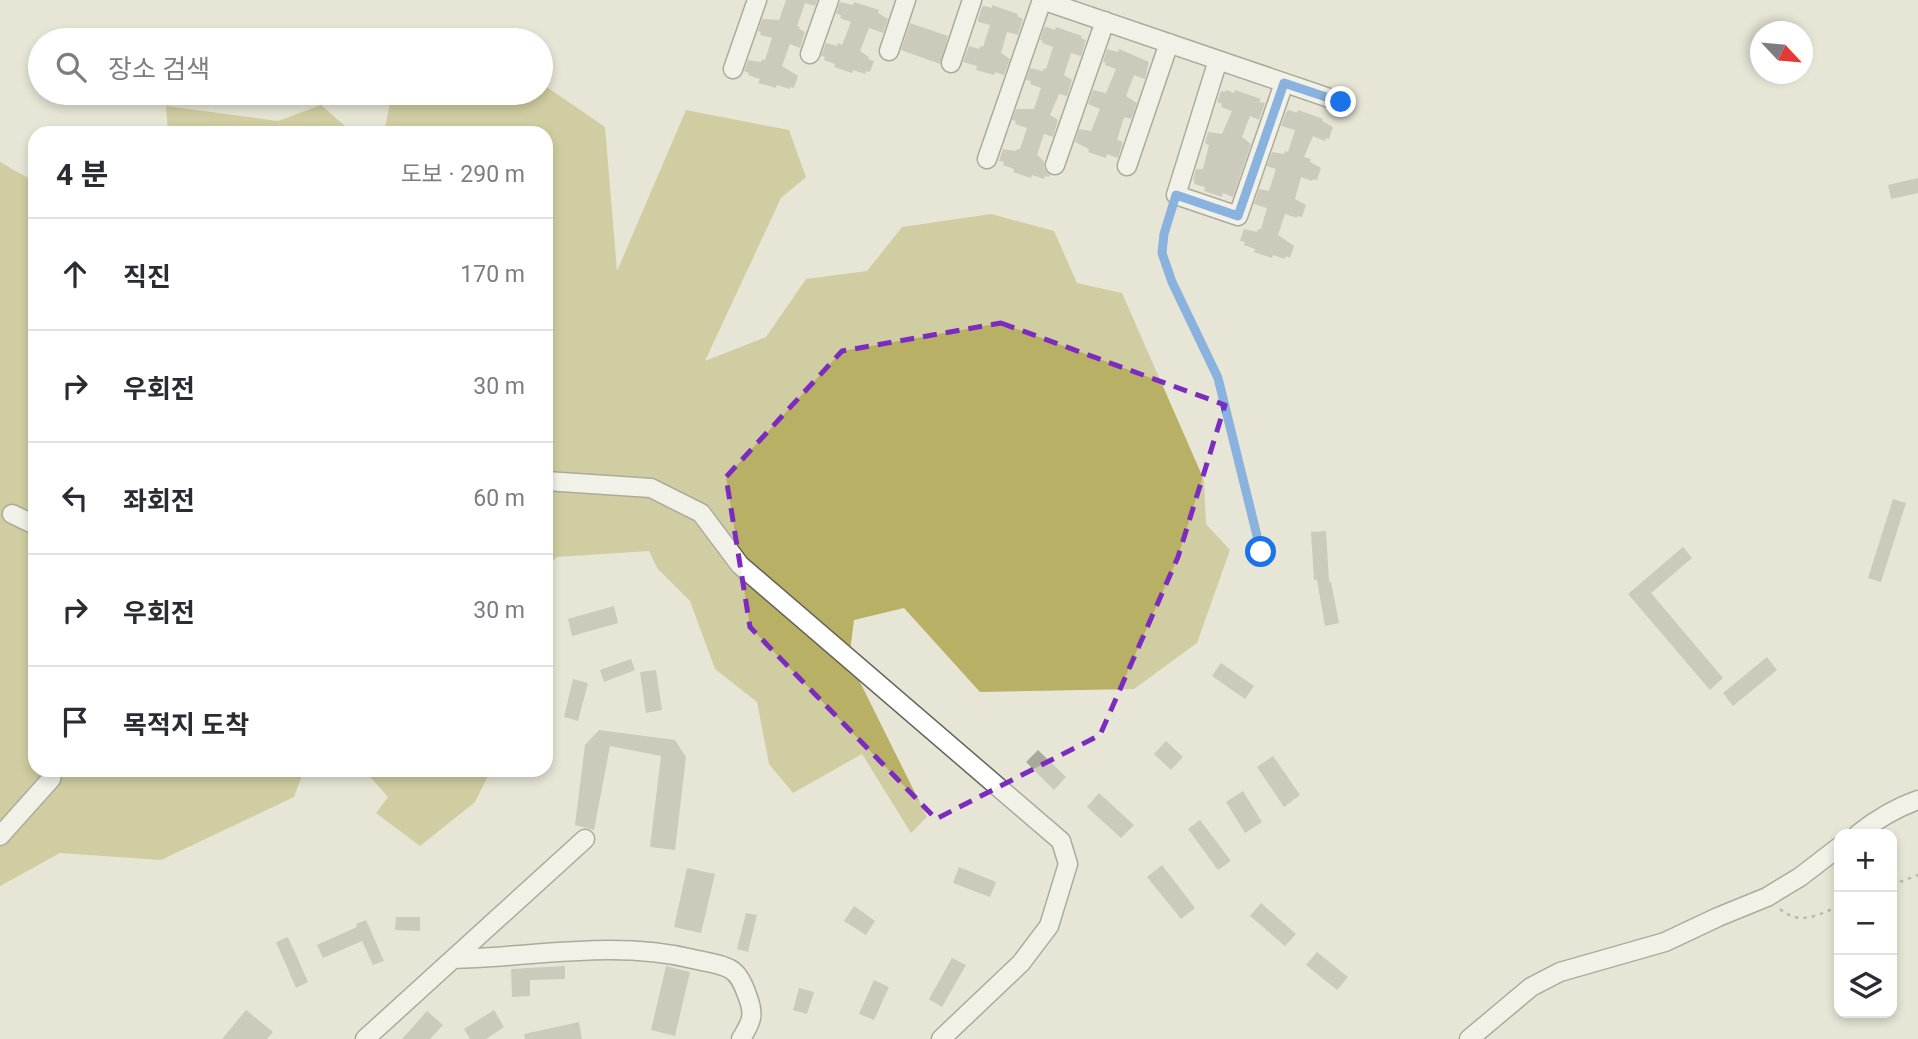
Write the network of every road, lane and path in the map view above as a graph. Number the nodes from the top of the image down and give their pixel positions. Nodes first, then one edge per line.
1 (757, 0) edge
2 (829, 0) edge
3 (906, 0) edge
4 (972, 0) edge
5 (1042, 0) edge
6 (1105, 21) junction
7 (1169, 43) junction
8 (888, 51) dead end
9 (810, 54) dead end
10 (1218, 60) junction
11 (951, 62) dead end
12 (733, 69) dead end
13 (1284, 83) junction
14 (1341, 102) dead end
15 (987, 159) dead end
16 (1055, 165) dead end
17 (1127, 166) dead end
18 (1176, 195) junction
19 (553, 481) edge
20 (12, 514) dead end
21 (28, 522) edge
22 (1261, 552) dead end
23 (51, 777) edge
24 (1918, 800) edge
25 (1864, 829) edge
26 (0, 836) edge
27 (585, 839) dead end
28 (1834, 850) edge
29 (1918, 875) edge
30 (1897, 883) edge
31 (1767, 897) junction
32 (1834, 908) edge
33 (453, 959) junction
34 (365, 1039) edge
35 (741, 1039) edge
36 (942, 1039) edge
37 (1469, 1039) edge

1 - 12 street
2 - 9 street
3 - 8 street
4 - 11 street
5 - 6 street
5 - 15 street
6 - 7 street
6 - 16 street
7 - 10 street
7 - 17 street
10 - 13 street
10 - 18 street
13 - 14 street
13 - 18 street
18 - 22 path
19 - 36 street
20 - 21 street
23 - 26 street
24 - 25 street
27 - 33 street
28 - 31 street
29 - 30 path
31 - 32 path
31 - 37 street
33 - 34 street
33 - 35 street

